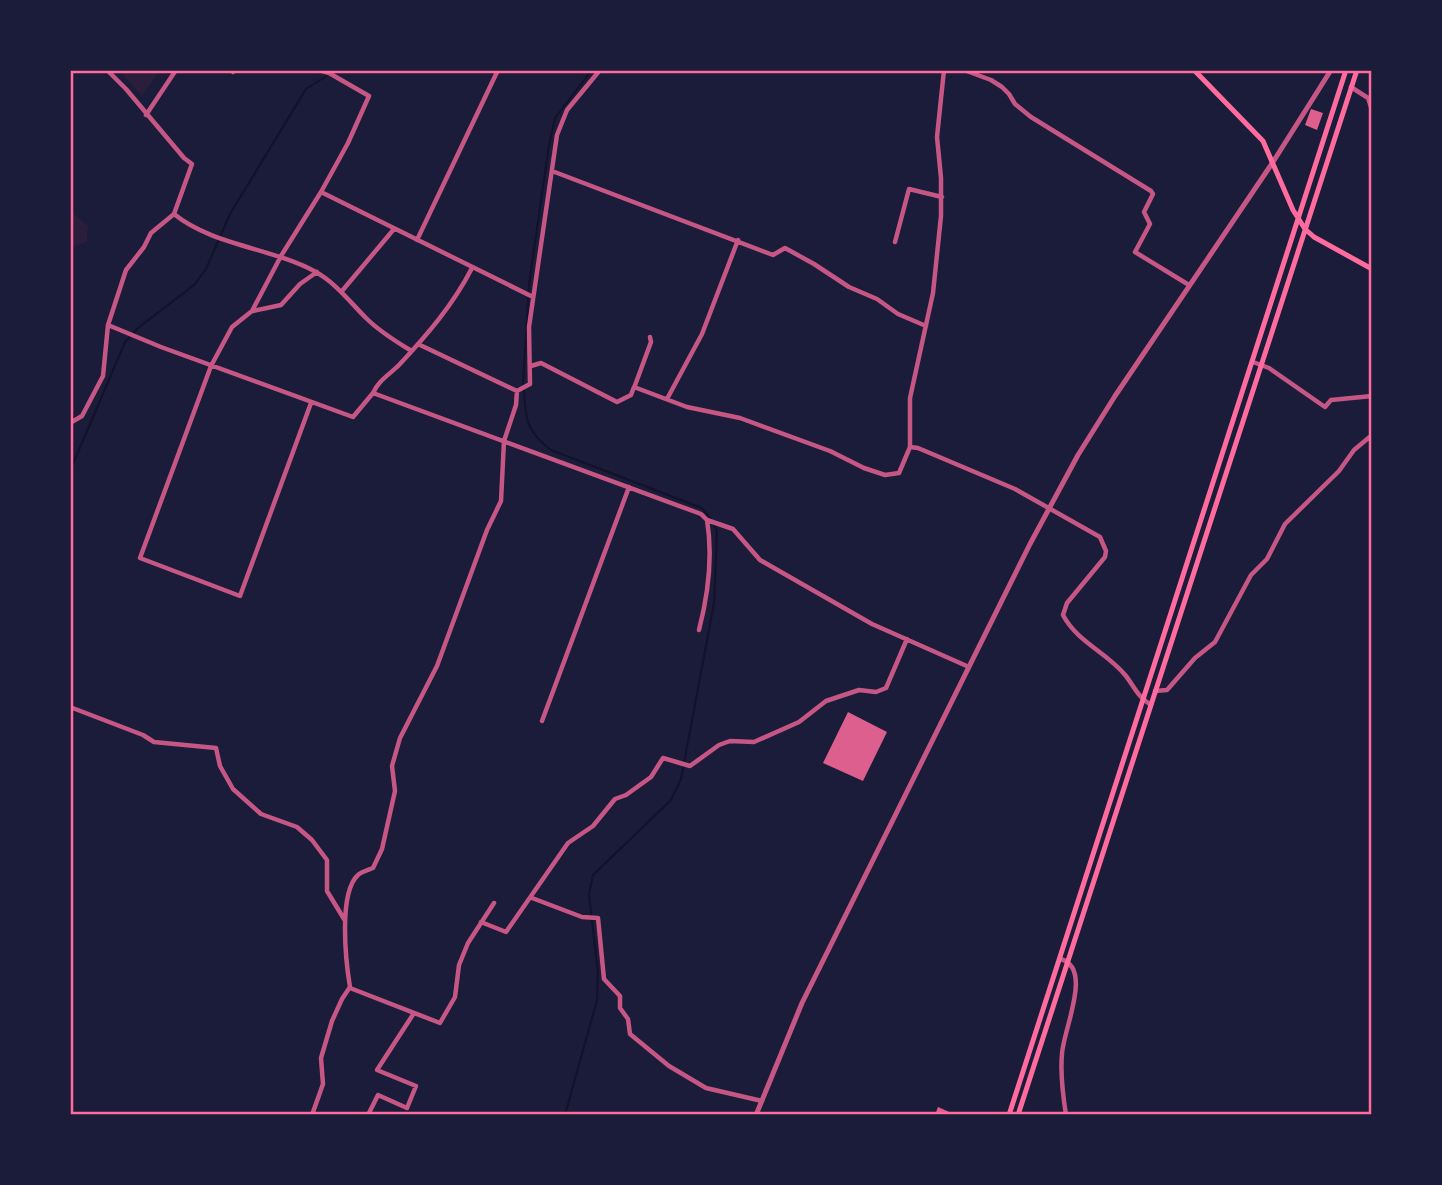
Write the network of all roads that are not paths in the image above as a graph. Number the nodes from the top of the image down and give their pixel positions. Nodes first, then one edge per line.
1 (107, 70) edge
2 (176, 70) edge
3 (319, 70) edge
4 (498, 70) edge
5 (600, 70) edge
6 (944, 70) edge
7 (964, 70) edge
8 (1194, 70) edge
9 (1331, 70) edge
10 (1345, 70) edge
11 (1357, 70) edge
12 (1351, 88) junction
13 (1372, 110) edge
14 (146, 114) junction
15 (1273, 162) junction
16 (552, 171) junction
17 (321, 192) junction
18 (942, 197) junction
19 (174, 214) junction
20 (1299, 219) junction
21 (394, 229) junction
22 (1305, 229) junction
23 (416, 240) junction
24 (738, 240) junction
25 (895, 242) dead end
26 (281, 256) junction
27 (472, 268) junction
28 (1372, 269) edge
29 (317, 272) junction
30 (1189, 285) junction
31 (342, 291) junction
32 (533, 297) junction
33 (253, 311) junction
34 (108, 325) junction
35 (926, 326) junction
36 (650, 337) dead end
37 (418, 344) junction
38 (410, 350) junction
39 (1253, 362) junction
40 (1260, 364) junction
41 (211, 366) junction
42 (531, 366) junction
43 (633, 389) junction
44 (518, 391) junction
45 (373, 393) junction
46 (1372, 396) edge
47 (667, 399) junction
48 (312, 403) junction
49 (70, 423) edge
50 (1372, 435) edge
51 (504, 441) junction
52 (910, 447) junction
53 (629, 487) junction
54 (1051, 507) junction
55 (707, 520) junction
56 (699, 630) dead end
57 (907, 639) junction
58 (969, 667) junction
59 (1154, 691) junction
60 (1142, 700) junction
61 (1151, 705) junction
62 (70, 707) edge
63 (542, 721) dead end
64 (533, 898) junction
65 (494, 903) dead end
66 (345, 919) junction
67 (481, 922) junction
68 (1060, 959) junction
69 (1069, 961) junction
70 (350, 988) junction
71 (414, 1013) junction
72 (763, 1101) junction
73 (313, 1115) edge
74 (368, 1115) edge
75 (756, 1115) edge
76 (1009, 1115) edge
77 (1018, 1115) edge
78 (1066, 1115) edge

1 - 14 street
2 - 14 street
3 - 17 street
4 - 23 street
5 - 16 street
6 - 18 street
7 - 30 street
8 - 15 main road
9 - 15 street
10 - 20 main road
11 - 12 main road
12 - 13 street
12 - 22 main road
14 - 19 street
15 - 20 main road
15 - 30 street
16 - 24 street
16 - 32 street
17 - 21 street
17 - 26 street
18 - 25 street
18 - 35 street
19 - 26 street
19 - 34 street
20 - 22 main road
20 - 39 main road
21 - 23 street
21 - 31 street
22 - 28 main road
22 - 40 main road
23 - 27 street
24 - 35 street
24 - 47 street
26 - 29 street
26 - 33 street
27 - 32 street
27 - 37 street
29 - 31 street
29 - 33 street
30 - 54 street
31 - 38 street
32 - 42 street
33 - 41 street
34 - 41 street
34 - 49 street
35 - 52 street
36 - 43 street
37 - 38 street
37 - 44 street
38 - 45 street
39 - 40 street
39 - 60 main road
40 - 46 street
40 - 59 main road
41 - 48 street
41 - 48 street
42 - 43 street
42 - 44 street
43 - 47 street
44 - 51 street
45 - 48 street
45 - 51 street
47 - 52 street
50 - 59 street
51 - 53 street
51 - 66 street
52 - 54 street
53 - 55 street
53 - 63 street
54 - 58 street
54 - 60 street
55 - 56 street
55 - 57 street
57 - 58 street
57 - 64 street
58 - 72 street
59 - 61 main road
60 - 61 street
60 - 68 main road
61 - 69 main road
62 - 66 street
64 - 67 street
64 - 72 street
65 - 67 street
66 - 70 street
67 - 71 street
68 - 69 street
68 - 76 main road
69 - 77 main road
69 - 78 street
70 - 71 street
70 - 73 street
71 - 74 street
72 - 75 street

